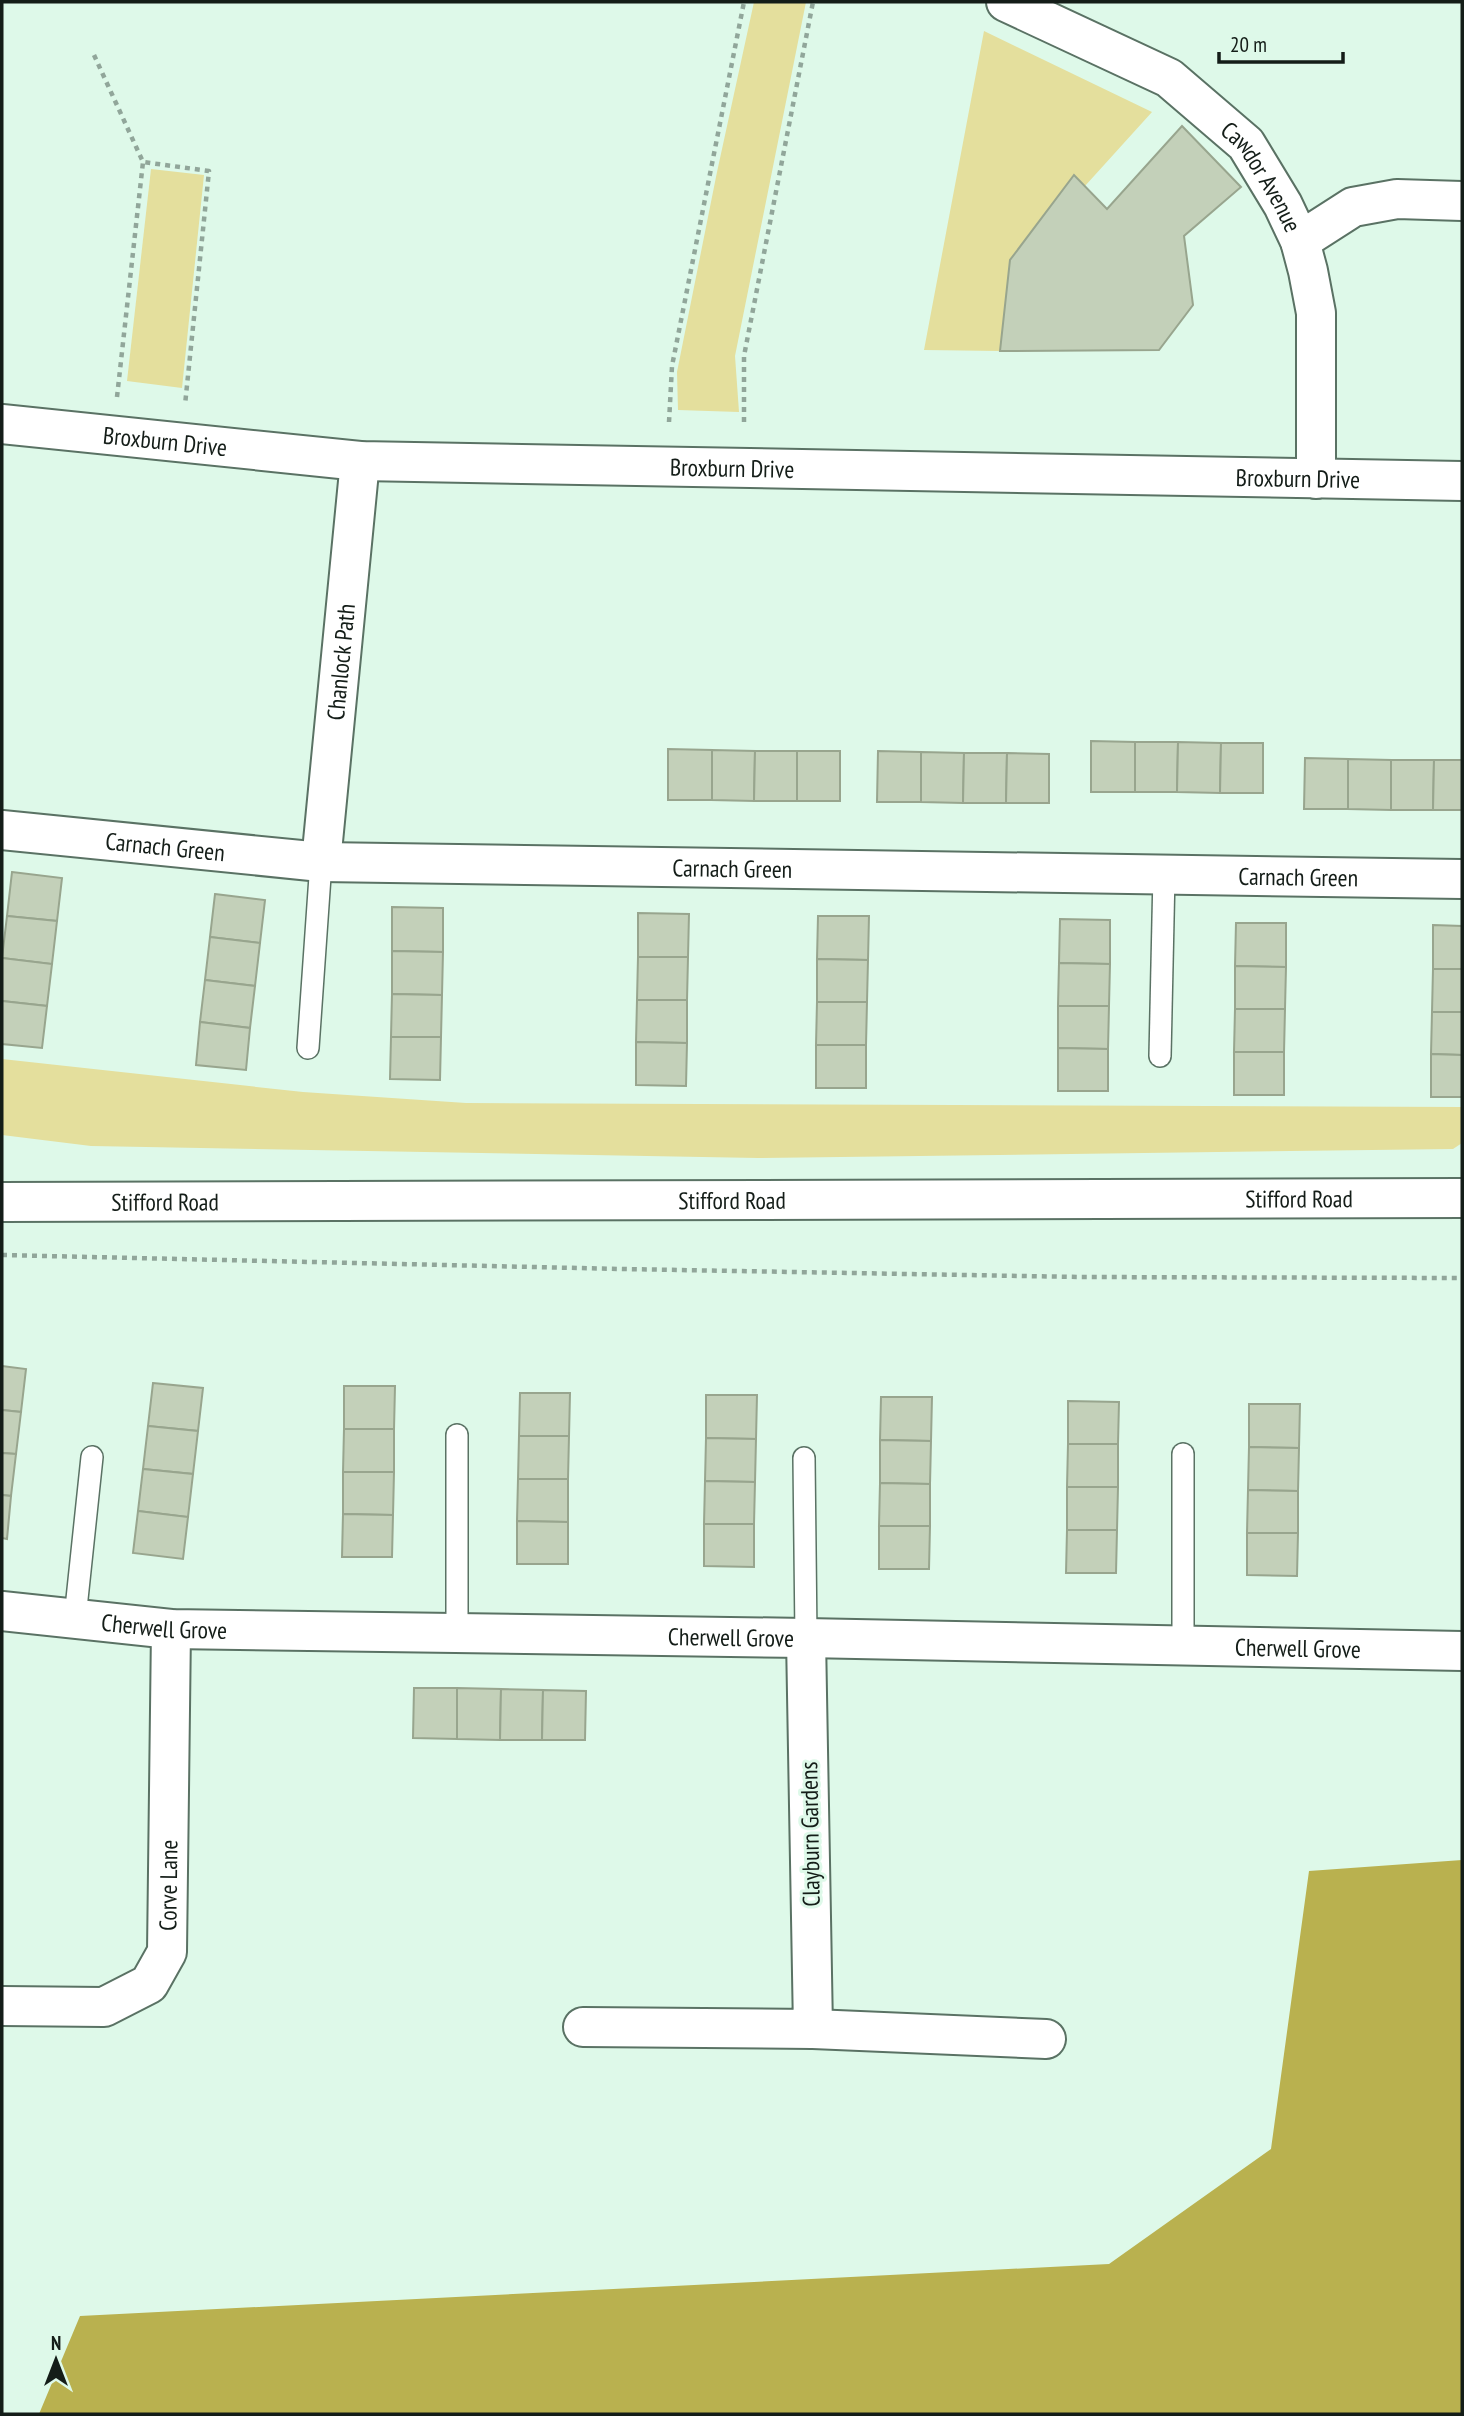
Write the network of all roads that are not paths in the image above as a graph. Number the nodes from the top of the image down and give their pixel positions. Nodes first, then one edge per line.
1 (1006, 2) edge
2 (1462, 201) edge
3 (1300, 241) junction
4 (2, 424) edge
5 (359, 461) junction
6 (1316, 479) junction
7 (1462, 481) edge
8 (2, 830) edge
9 (321, 862) junction
10 (1164, 874) junction
11 (1462, 879) edge
12 (308, 1048) dead end
13 (1160, 1056) dead end
14 (1462, 1198) edge
15 (2, 1202) edge
16 (457, 1435) dead end
17 (1183, 1454) dead end
18 (92, 1457) dead end
19 (804, 1458) dead end
20 (2, 1611) edge
21 (75, 1618) junction
22 (171, 1629) junction
23 (457, 1633) junction
24 (806, 1638) junction
25 (1183, 1646) junction
26 (1462, 1651) edge
27 (2, 2006) edge
28 (583, 2027) dead end
29 (813, 2029) junction
30 (1045, 2039) dead end

1 - 3 street, Cawdor Avenue
2 - 3 street
3 - 6 street, Cawdor Avenue
4 - 5 street, Broxburn Drive
5 - 6 street, Broxburn Drive
5 - 9 street, Chanlock Path
6 - 7 street, Broxburn Drive
8 - 9 street, Carnach Green
9 - 10 street, Carnach Green
9 - 12 lane
10 - 11 street, Carnach Green
10 - 13 lane
14 - 15 street, Stifford Road
16 - 23 lane
17 - 25 lane
18 - 21 lane
19 - 24 lane
20 - 21 street, Cherwell Grove
21 - 22 street, Cherwell Grove
22 - 23 street, Cherwell Grove
22 - 27 street, Corve Lane
23 - 24 street, Cherwell Grove
24 - 25 street, Cherwell Grove
24 - 29 street, Clayburn Gardens
25 - 26 street, Cherwell Grove
28 - 29 street
29 - 30 street

